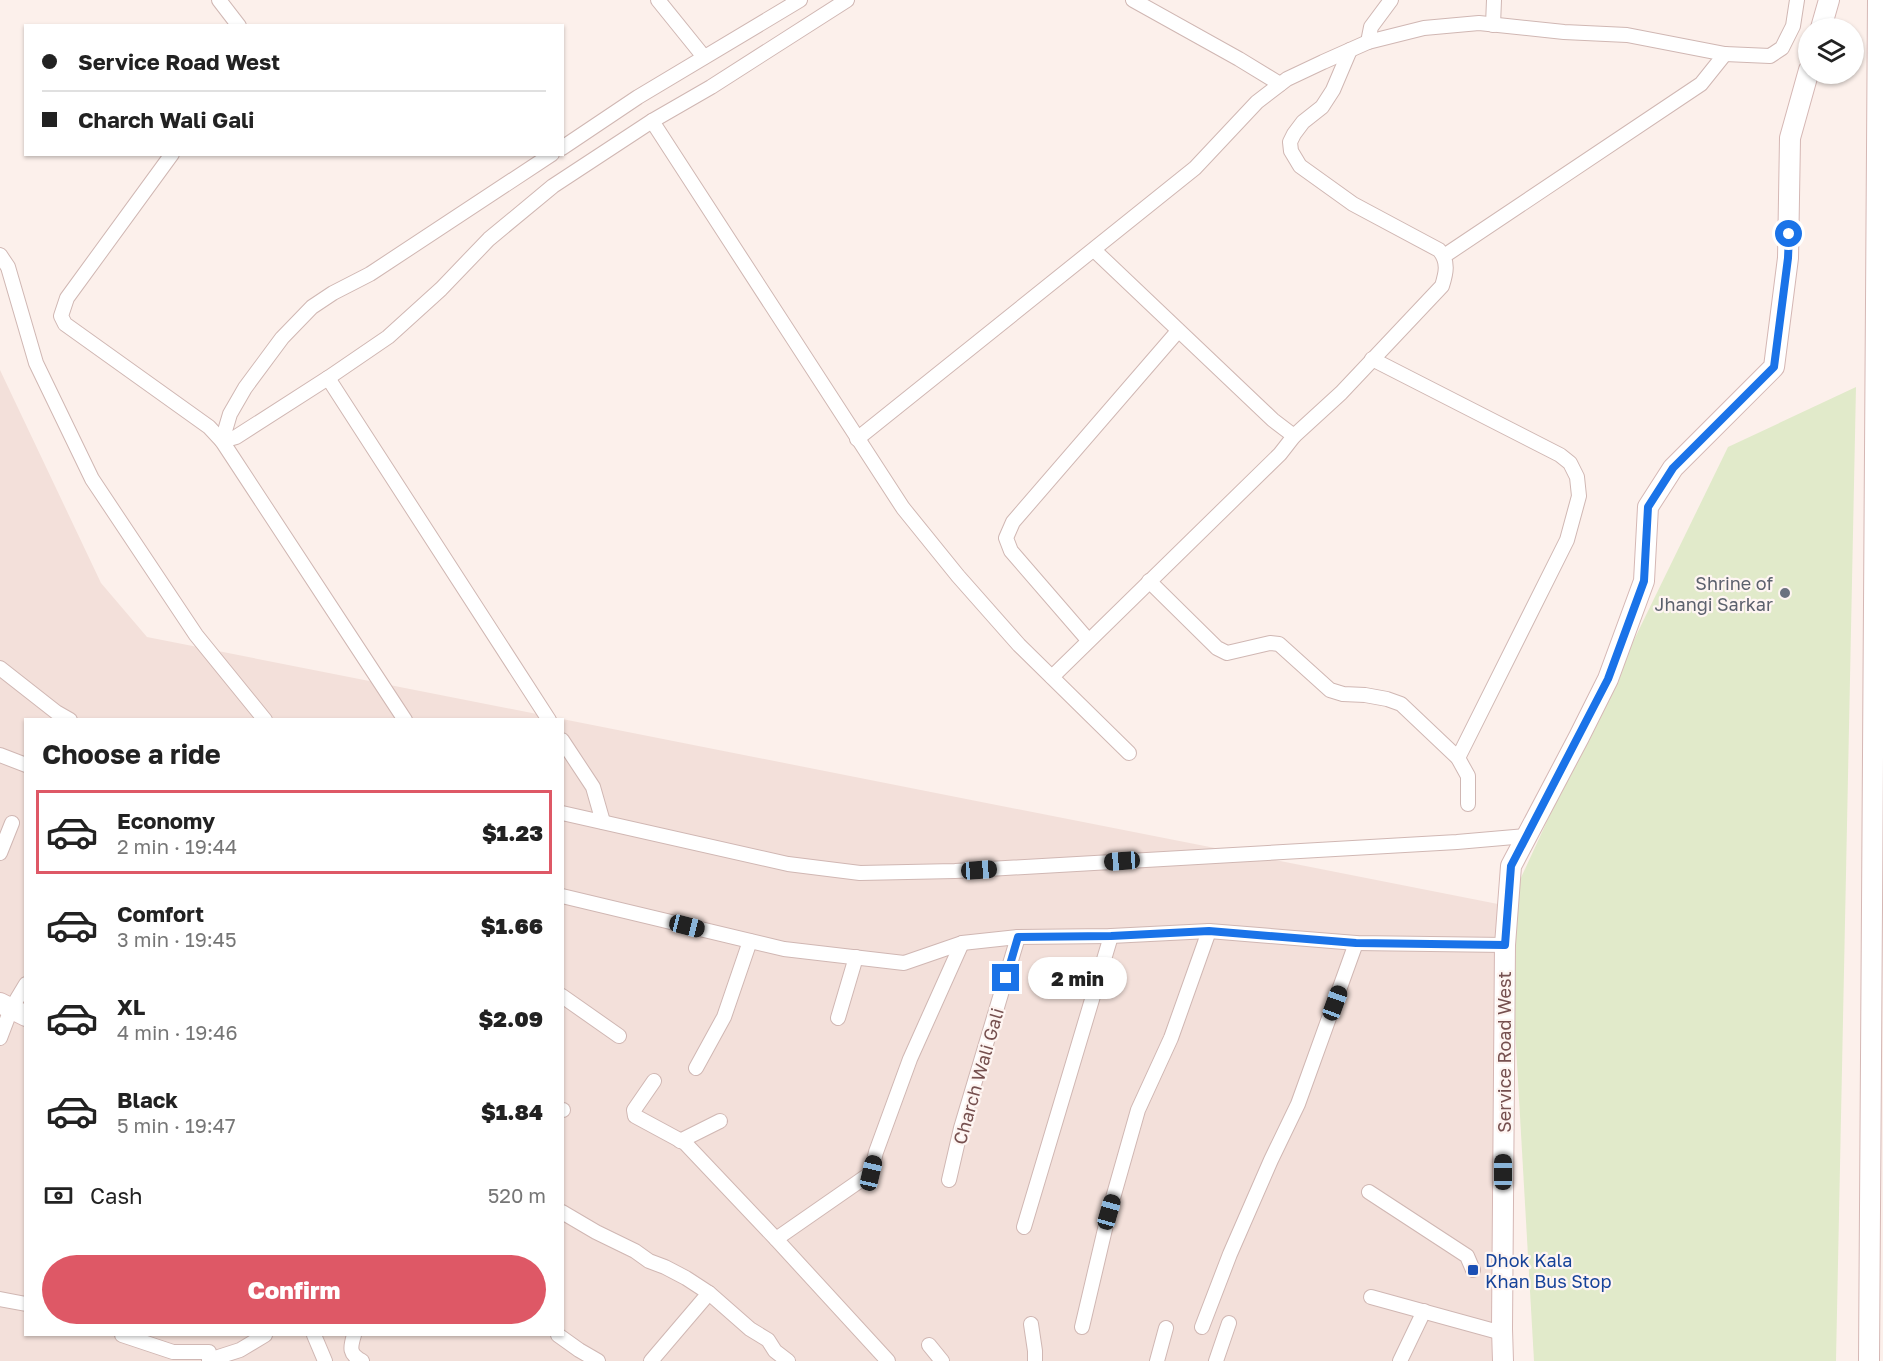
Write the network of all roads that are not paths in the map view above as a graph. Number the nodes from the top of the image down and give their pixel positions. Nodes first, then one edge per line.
1 (219, 0) edge
2 (658, 0) edge
3 (800, 0) edge
4 (847, 0) edge
5 (1133, 0) edge
6 (1391, 0) edge
7 (1494, 0) edge
8 (1797, 0) edge
9 (1829, 0) edge
10 (1878, 0) edge
11 (1824, 18) edge
12 (237, 24) edge
13 (1493, 25) junction
14 (1368, 42) junction
15 (1350, 50) junction
16 (1725, 54) junction
17 (704, 57) junction
18 (1280, 84) junction
19 (1805, 84) edge
20 (652, 121) junction
21 (564, 147) edge
22 (171, 156) edge
23 (549, 156) edge
24 (1094, 250) junction
25 (0, 255) edge
26 (1444, 256) junction
27 (1178, 331) junction
28 (1372, 359) junction
29 (328, 378) junction
30 (1294, 436) junction
31 (857, 439) junction
32 (222, 441) junction
33 (1149, 581) junction
34 (1088, 640) junction
35 (0, 668) edge
36 (1052, 677) junction
37 (66, 718) edge
38 (263, 718) edge
39 (404, 718) edge
40 (548, 718) edge
41 (564, 743) edge
42 (1129, 753) dead end
43 (0, 755) edge
44 (1458, 758) junction
45 (24, 764) edge
46 (1468, 804) dead end
47 (564, 813) edge
48 (603, 822) junction
49 (12, 823) dead end
50 (1526, 836) junction
51 (0, 853) edge
52 (564, 896) edge
53 (1209, 931) junction
54 (1111, 936) junction
55 (1018, 937) junction
56 (750, 941) junction
57 (1356, 943) junction
58 (962, 944) junction
59 (1505, 945) junction
60 (856, 957) junction
61 (24, 988) edge
62 (564, 997) edge
63 (12, 1010) edge
64 (838, 1018) dead end
65 (619, 1036) dead end
66 (0, 1038) edge
67 (696, 1068) dead end
68 (654, 1081) dead end
69 (720, 1120) dead end
70 (680, 1141) junction
71 (949, 1180) dead end
72 (1369, 1192) dead end
73 (564, 1213) edge
74 (1024, 1227) dead end
75 (776, 1239) junction
76 (1473, 1270) dead end
77 (709, 1293) junction
78 (1371, 1297) dead end
79 (0, 1299) edge
80 (24, 1304) edge
81 (1424, 1311) junction
82 (1229, 1323) dead end
83 (1031, 1324) dead end
84 (1082, 1327) dead end
85 (1202, 1327) dead end
86 (1166, 1328) dead end
87 (1502, 1333) junction
88 (125, 1336) edge
89 (264, 1336) edge
90 (314, 1336) edge
91 (354, 1336) edge
92 (559, 1336) edge
93 (929, 1345) dead end
94 (209, 1356) edge
95 (325, 1361) edge
96 (362, 1361) edge
97 (598, 1361) edge
98 (651, 1361) edge
99 (788, 1361) edge
100 (888, 1361) edge
101 (942, 1361) edge
102 (1035, 1361) edge
103 (1156, 1361) edge
104 (1216, 1361) edge
105 (1400, 1361) edge
106 (1503, 1361) edge
107 (1869, 1361) edge

1 - 12 street
2 - 17 street
3 - 17 street
4 - 20 street
5 - 18 street
6 - 14 street
7 - 13 street
8 - 16 street
9 - 11 street
10 - 107 street
13 - 14 street
13 - 16 street
14 - 15 street
15 - 18 street
15 - 26 street
16 - 26 street
17 - 21 street
18 - 24 street
19 - 50 street, Service Road West
20 - 29 street
20 - 31 street
22 - 32 street
23 - 32 street
24 - 27 street
24 - 31 street
25 - 38 street
26 - 28 street
27 - 30 street
27 - 34 street
28 - 30 street
28 - 44 street
29 - 32 street
29 - 40 street
30 - 33 street
31 - 36 street
32 - 39 street
33 - 34 street
33 - 44 street
34 - 36 street
35 - 37 street
36 - 42 street
41 - 48 street
43 - 45 street
44 - 46 street
47 - 48 street
48 - 50 street
49 - 51 street
50 - 59 street, Service Road West
52 - 56 street
53 - 54 street
53 - 57 street
53 - 84 street
54 - 55 street
54 - 74 street
55 - 58 street
55 - 71 street, Charch Wali Gali
56 - 60 street
56 - 67 street
57 - 59 street
57 - 85 street
58 - 60 street
58 - 75 street
59 - 87 street, Service Road West
60 - 64 street
61 - 63 street
62 - 65 street
63 - 66 street
68 - 70 street
69 - 70 street
70 - 75 street
72 - 76 street
73 - 77 street
75 - 100 street
77 - 98 street
77 - 99 street
78 - 81 street
79 - 80 street
81 - 87 street
81 - 105 street
82 - 104 street
83 - 102 street
86 - 103 street
87 - 106 street, Service Road West
88 - 94 street
89 - 94 street
90 - 95 street
91 - 96 street
92 - 97 street
93 - 101 street

